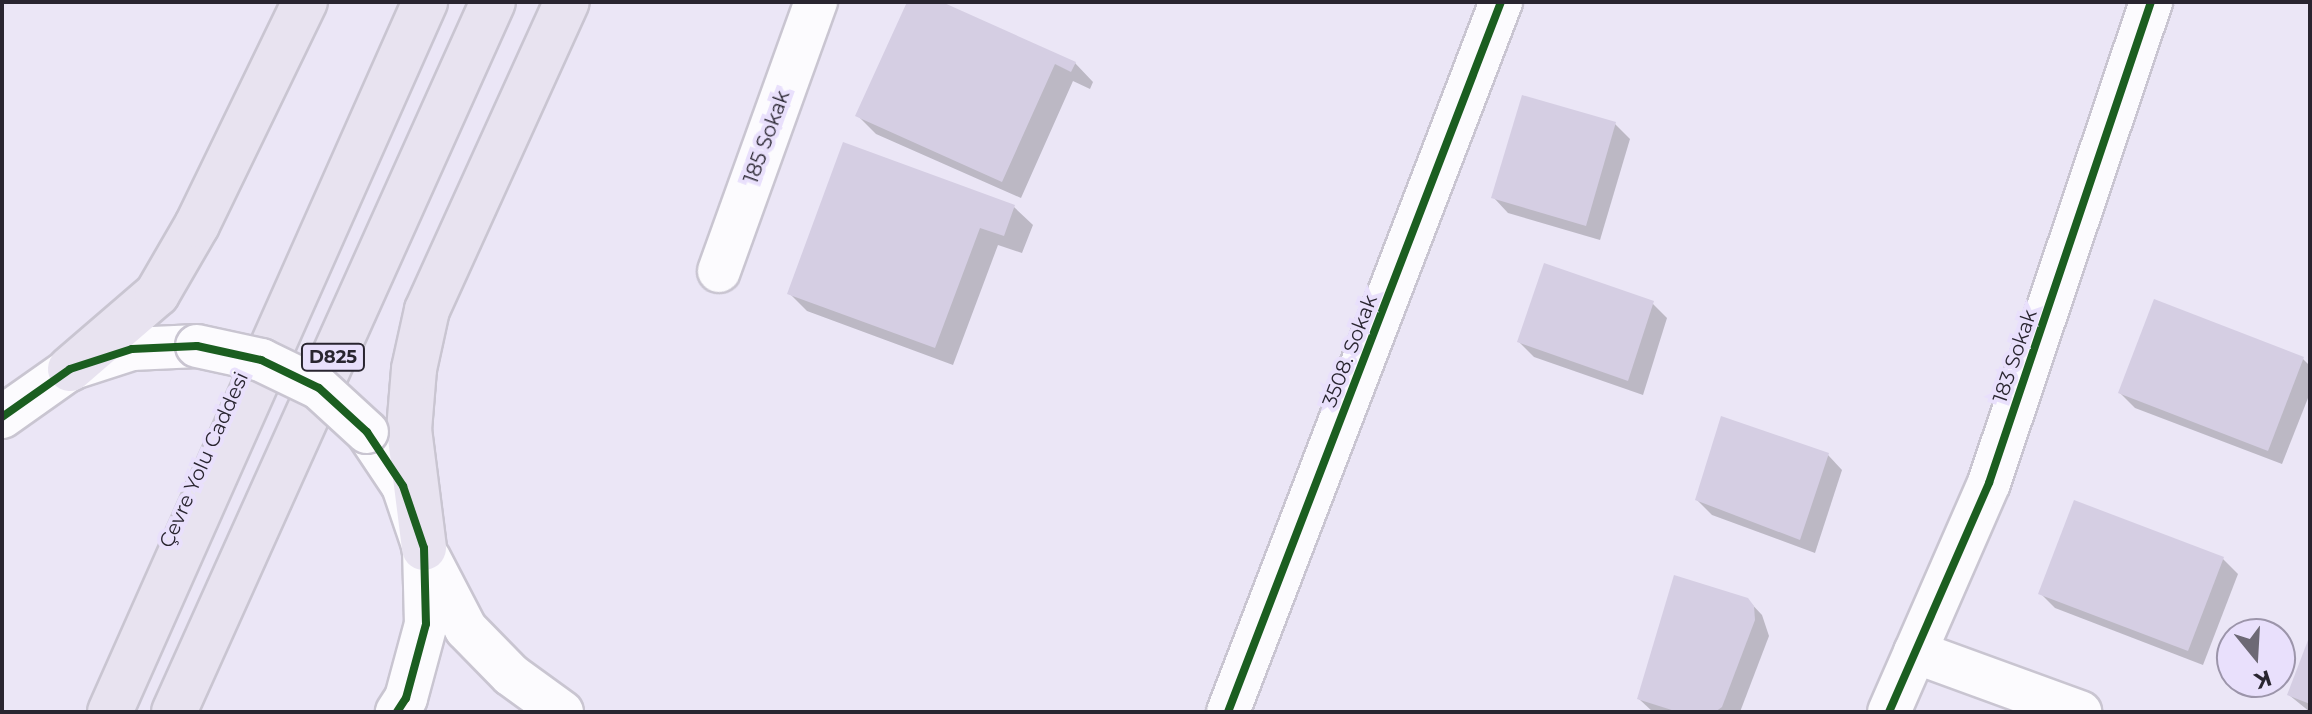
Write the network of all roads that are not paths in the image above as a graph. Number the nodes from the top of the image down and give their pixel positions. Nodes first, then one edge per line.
1 (305, 2) edge
2 (425, 2) edge
3 (493, 2) edge
4 (567, 2) edge
5 (816, 2) edge
6 (1501, 2) edge
7 (2151, 2) edge
8 (719, 271) dead end
9 (70, 369) junction
10 (2, 400) edge
11 (2, 417) edge
12 (424, 548) junction
13 (1915, 652) junction
14 (110, 712) edge
15 (174, 712) edge
16 (397, 712) edge
17 (562, 712) edge
18 (1228, 712) edge
19 (1889, 712) edge
20 (2080, 712) edge

1 - 9 highway
2 - 14 highway, Çevre Yolu Caddesi / D825
3 - 15 highway, D825
4 - 12 highway
5 - 8 street, 185 Sokak
6 - 18 street, 3508. Sokak
7 - 13 street, 183 Sokak
9 - 10 street
9 - 11 street
9 - 12 street, bridge
12 - 16 street
12 - 17 street
13 - 19 street, 183 Sokak
13 - 20 street

